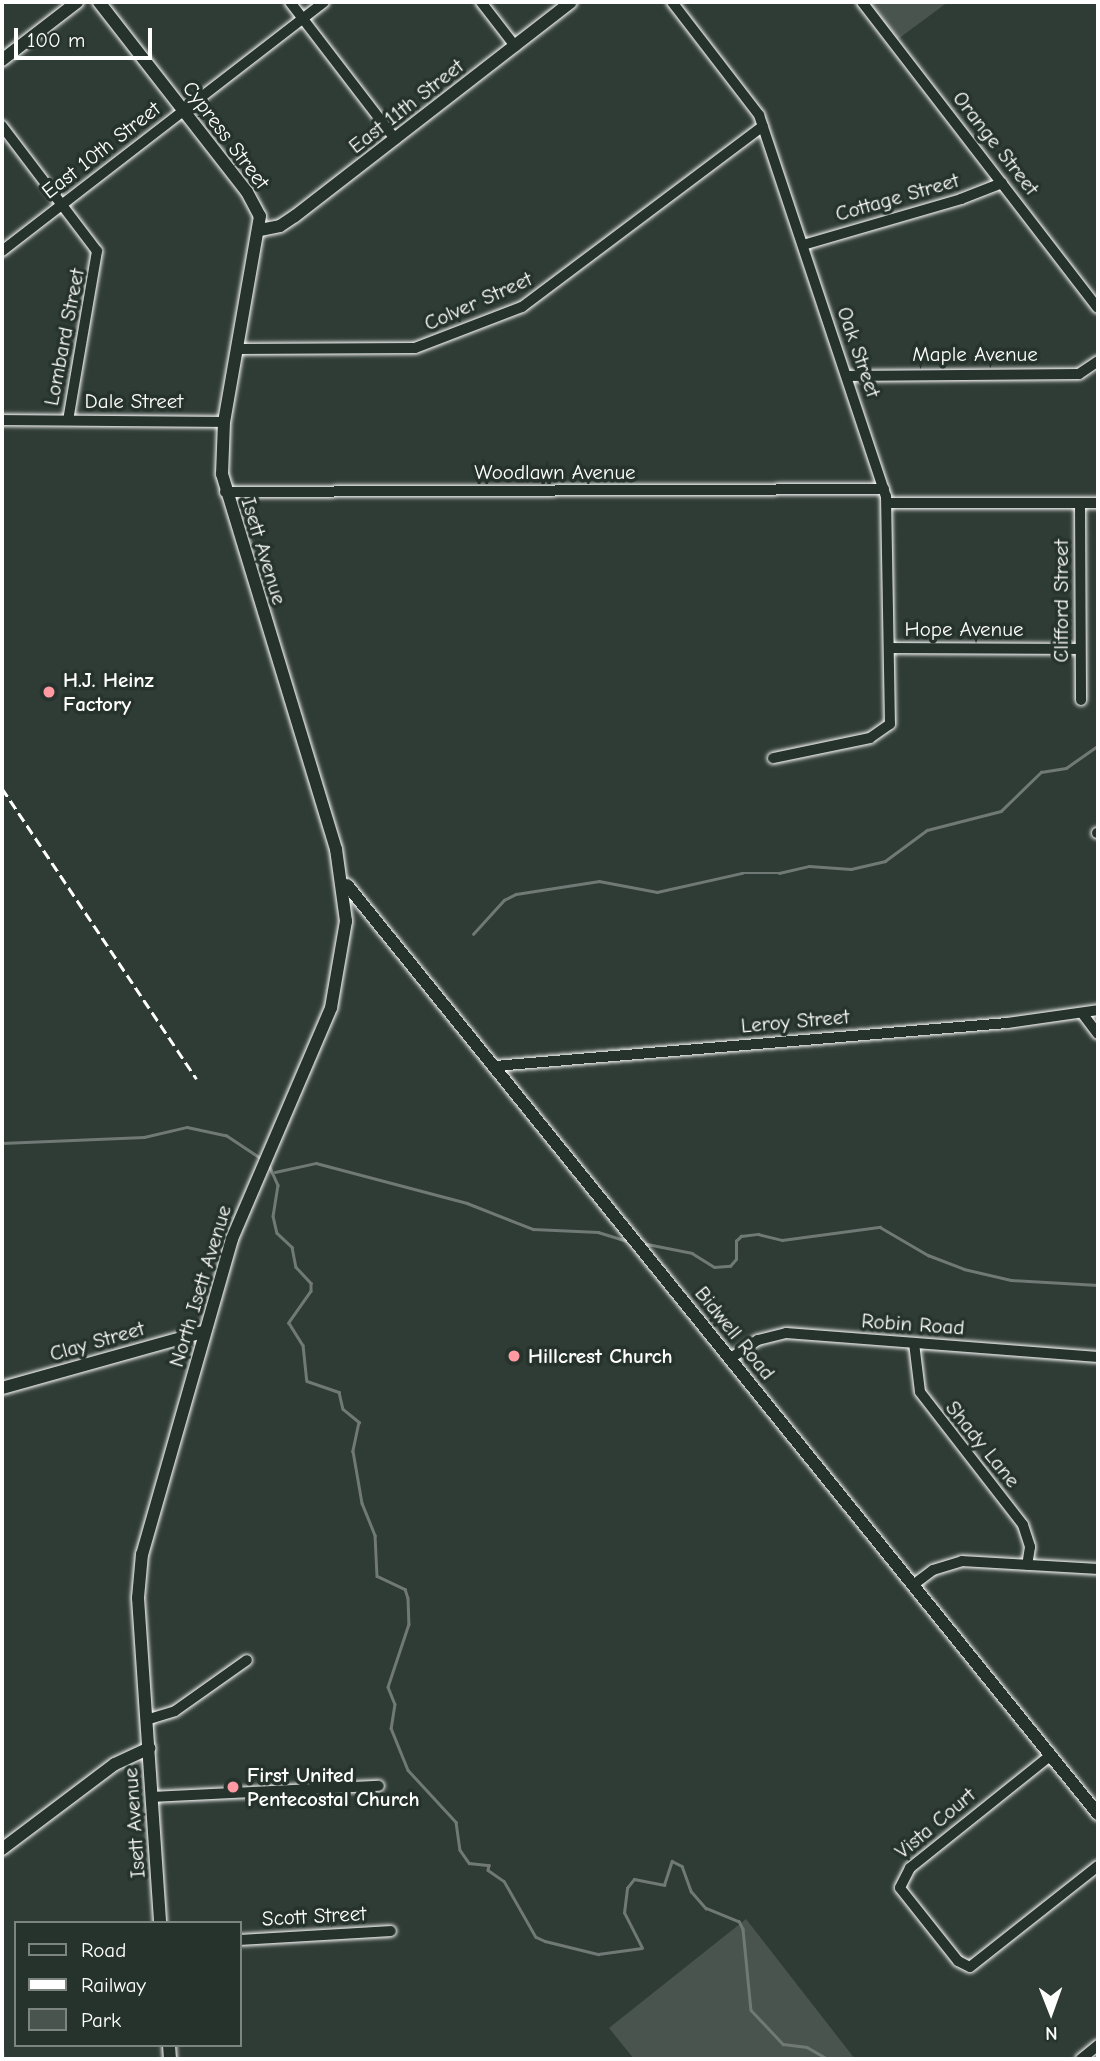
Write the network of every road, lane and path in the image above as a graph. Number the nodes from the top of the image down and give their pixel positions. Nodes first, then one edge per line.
1 (77, 2) edge
2 (99, 2) edge
3 (290, 2) edge
4 (324, 2) edge
5 (481, 2) edge
6 (571, 2) edge
7 (672, 2) edge
8 (862, 2) edge
9 (303, 18) junction
10 (515, 46) junction
11 (2, 60) edge
12 (183, 110) junction
13 (2, 126) edge
14 (763, 126) junction
15 (395, 139) junction
16 (1002, 183) junction
17 (62, 204) junction
18 (260, 230) junction
19 (803, 245) junction
20 (2, 251) edge
21 (1098, 308) edge
22 (237, 349) junction
23 (1098, 361) edge
24 (847, 376) junction
25 (2, 420) edge
26 (68, 420) junction
27 (224, 422) junction
28 (884, 489) junction
29 (225, 492) junction
30 (887, 503) junction
31 (1080, 503) junction
32 (1098, 503) edge
33 (890, 648) junction
34 (1080, 649) junction
35 (1081, 700) dead end
36 (773, 758) dead end
37 (342, 876) junction
38 (1098, 1010) edge
39 (1082, 1013) junction
40 (1098, 1034) edge
41 (495, 1066) junction
42 (203, 1332) junction
43 (914, 1343) junction
44 (1098, 1357) edge
45 (731, 1358) junction
46 (2, 1388) edge
47 (1027, 1565) junction
48 (1098, 1569) edge
49 (913, 1585) junction
50 (247, 1660) dead end
51 (146, 1720) junction
52 (149, 1748) junction
53 (1051, 1755) junction
54 (379, 1786) dead end
55 (151, 1797) junction
56 (1096, 1808) edge
57 (2, 1849) edge
58 (1098, 1866) edge
59 (160, 1921) edge
60 (391, 1931) dead end
61 (242, 1940) edge
62 (1098, 2045) edge
63 (1081, 2059) edge

1 - 11 street
2 - 12 street, Cypress Street
3 - 9 street
4 - 9 street, East 10th Street
5 - 10 street
6 - 10 street, East 11th Street
7 - 14 street, Oak Street
8 - 16 street, Orange Street
9 - 12 street, East 10th Street
9 - 15 street
10 - 15 street, East 11th Street
12 - 17 street, East 10th Street
12 - 18 street, Cypress Street
13 - 17 street, Lombard Street
14 - 19 street, Oak Street
14 - 22 street, Colver Street
15 - 18 street, East 11th Street
16 - 19 street, Cottage Street
16 - 21 street, Orange Street
17 - 20 street, East 10th Street
17 - 26 street, Lombard Street
18 - 22 street, Isett Avenue
19 - 24 street, Oak Street
22 - 27 street, Isett Avenue
23 - 24 street, Maple Avenue
24 - 28 street, Oak Street
25 - 26 street, Dale Street
26 - 27 street, Dale Street
27 - 29 street, Isett Avenue
28 - 29 street, Woodlawn Avenue
28 - 30 street, Oak Street
29 - 37 street, Isett Avenue
30 - 31 street
30 - 33 street, Oak Street
31 - 32 street
31 - 34 street, Clifford Street
33 - 34 street, Hope Avenue
33 - 36 street, Oak Street
34 - 35 street, Clifford Street
37 - 41 street, Bidwell Road
37 - 42 street, North Isett Avenue
38 - 39 street, Leroy Street
39 - 40 street
39 - 41 street, Leroy Street
41 - 45 street, Bidwell Road
42 - 46 street, Clay Street
42 - 51 street, North Isett Avenue
43 - 44 street, Robin Road
43 - 45 street, Robin Road
43 - 47 street, Shady Lane
45 - 49 street, Bidwell Road
47 - 48 street
47 - 49 street
49 - 53 street, Bidwell Road
50 - 51 street
51 - 52 street, Isett Avenue
52 - 55 street, Isett Avenue
52 - 57 street
53 - 56 street, Bidwell Road
53 - 58 street, Vista Court
54 - 55 street
55 - 59 street, Isett Avenue
60 - 61 street, Scott Street
62 - 63 street

